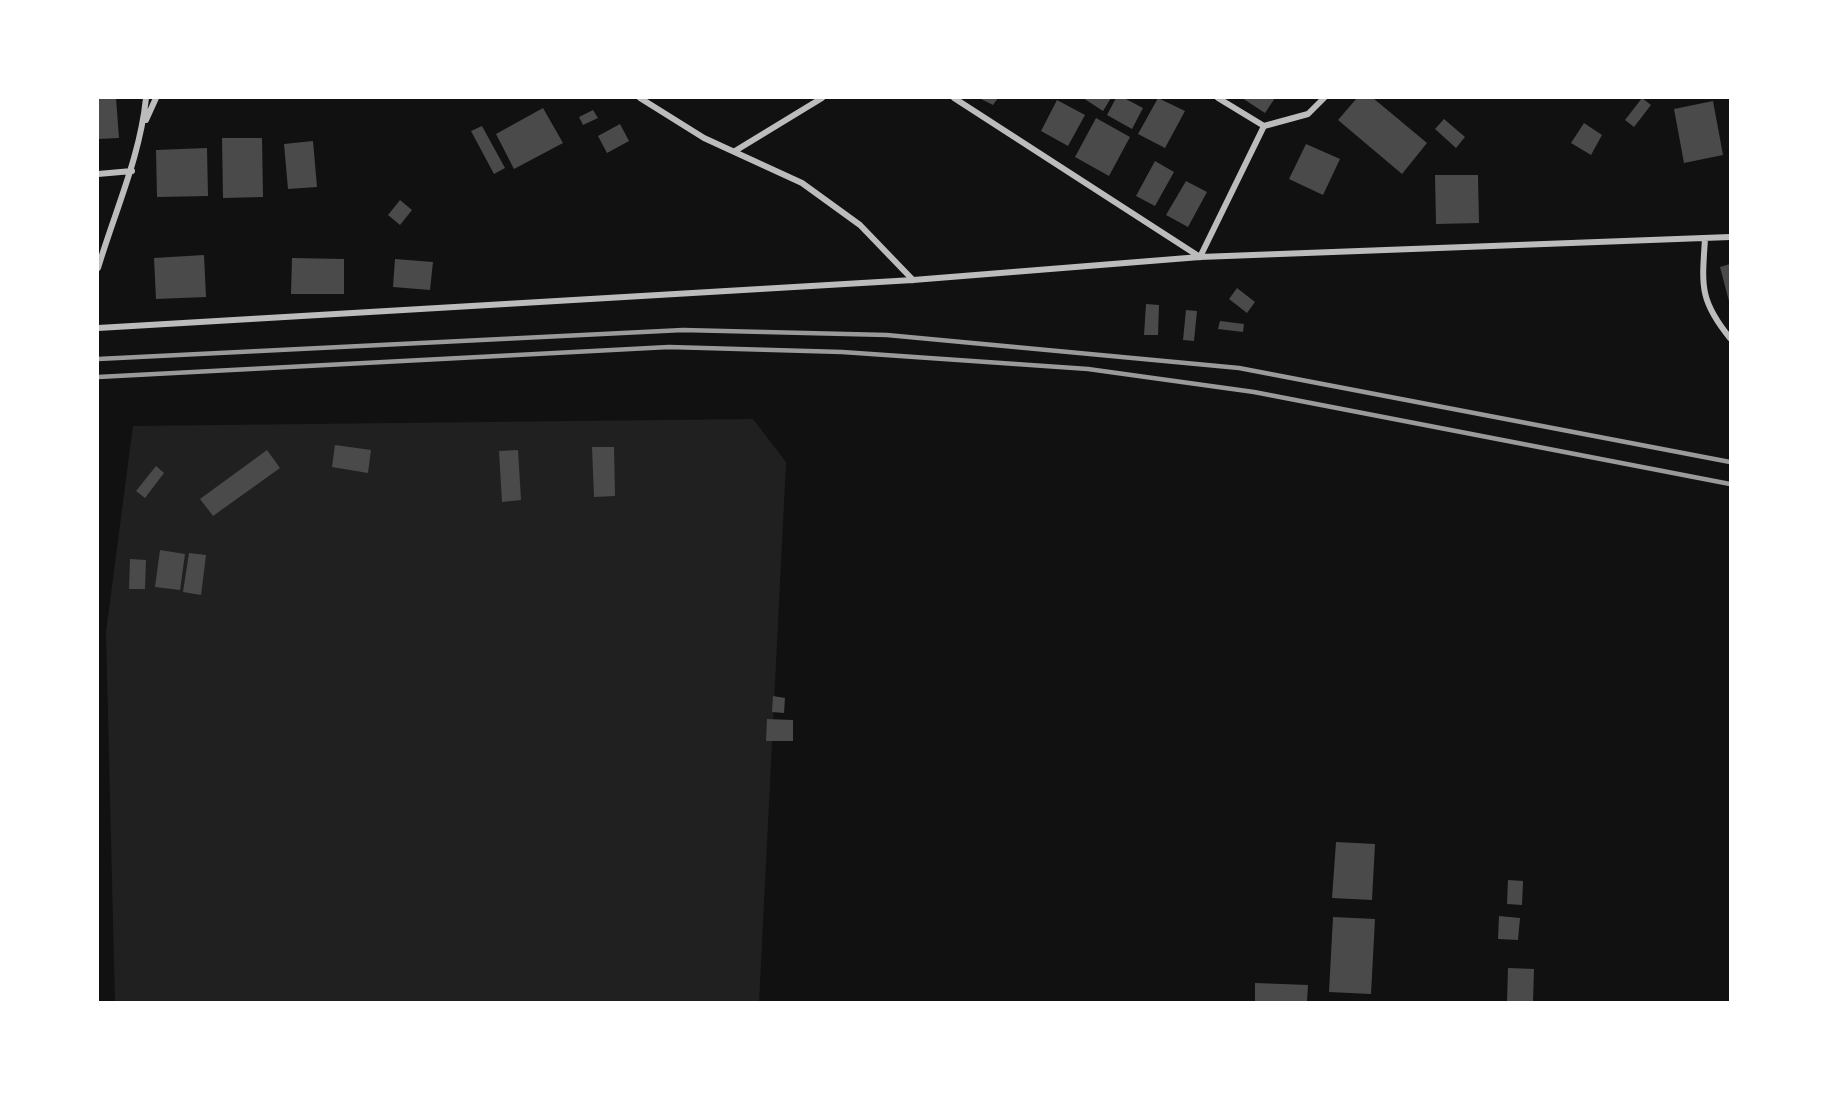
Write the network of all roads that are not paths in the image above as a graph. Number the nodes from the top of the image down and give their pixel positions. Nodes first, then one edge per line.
1 (146, 98) edge
2 (156, 98) edge
3 (640, 98) edge
4 (822, 98) edge
5 (954, 98) edge
6 (1218, 98) edge
7 (1324, 98) edge
8 (143, 126) junction
9 (1264, 126) junction
10 (735, 151) junction
11 (132, 171) junction
12 (98, 174) edge
13 (1731, 237) edge
14 (1704, 238) junction
15 (1200, 257) junction
16 (98, 268) edge
17 (913, 280) junction
18 (98, 328) edge
19 (1731, 338) edge

1 - 8 street
2 - 8 street
3 - 10 street
4 - 10 street
5 - 15 street
6 - 9 street
7 - 9 street
8 - 11 street
9 - 15 street
10 - 17 street
11 - 12 street
11 - 16 street
13 - 14 street
14 - 15 street
14 - 19 street
15 - 17 street
17 - 18 street

